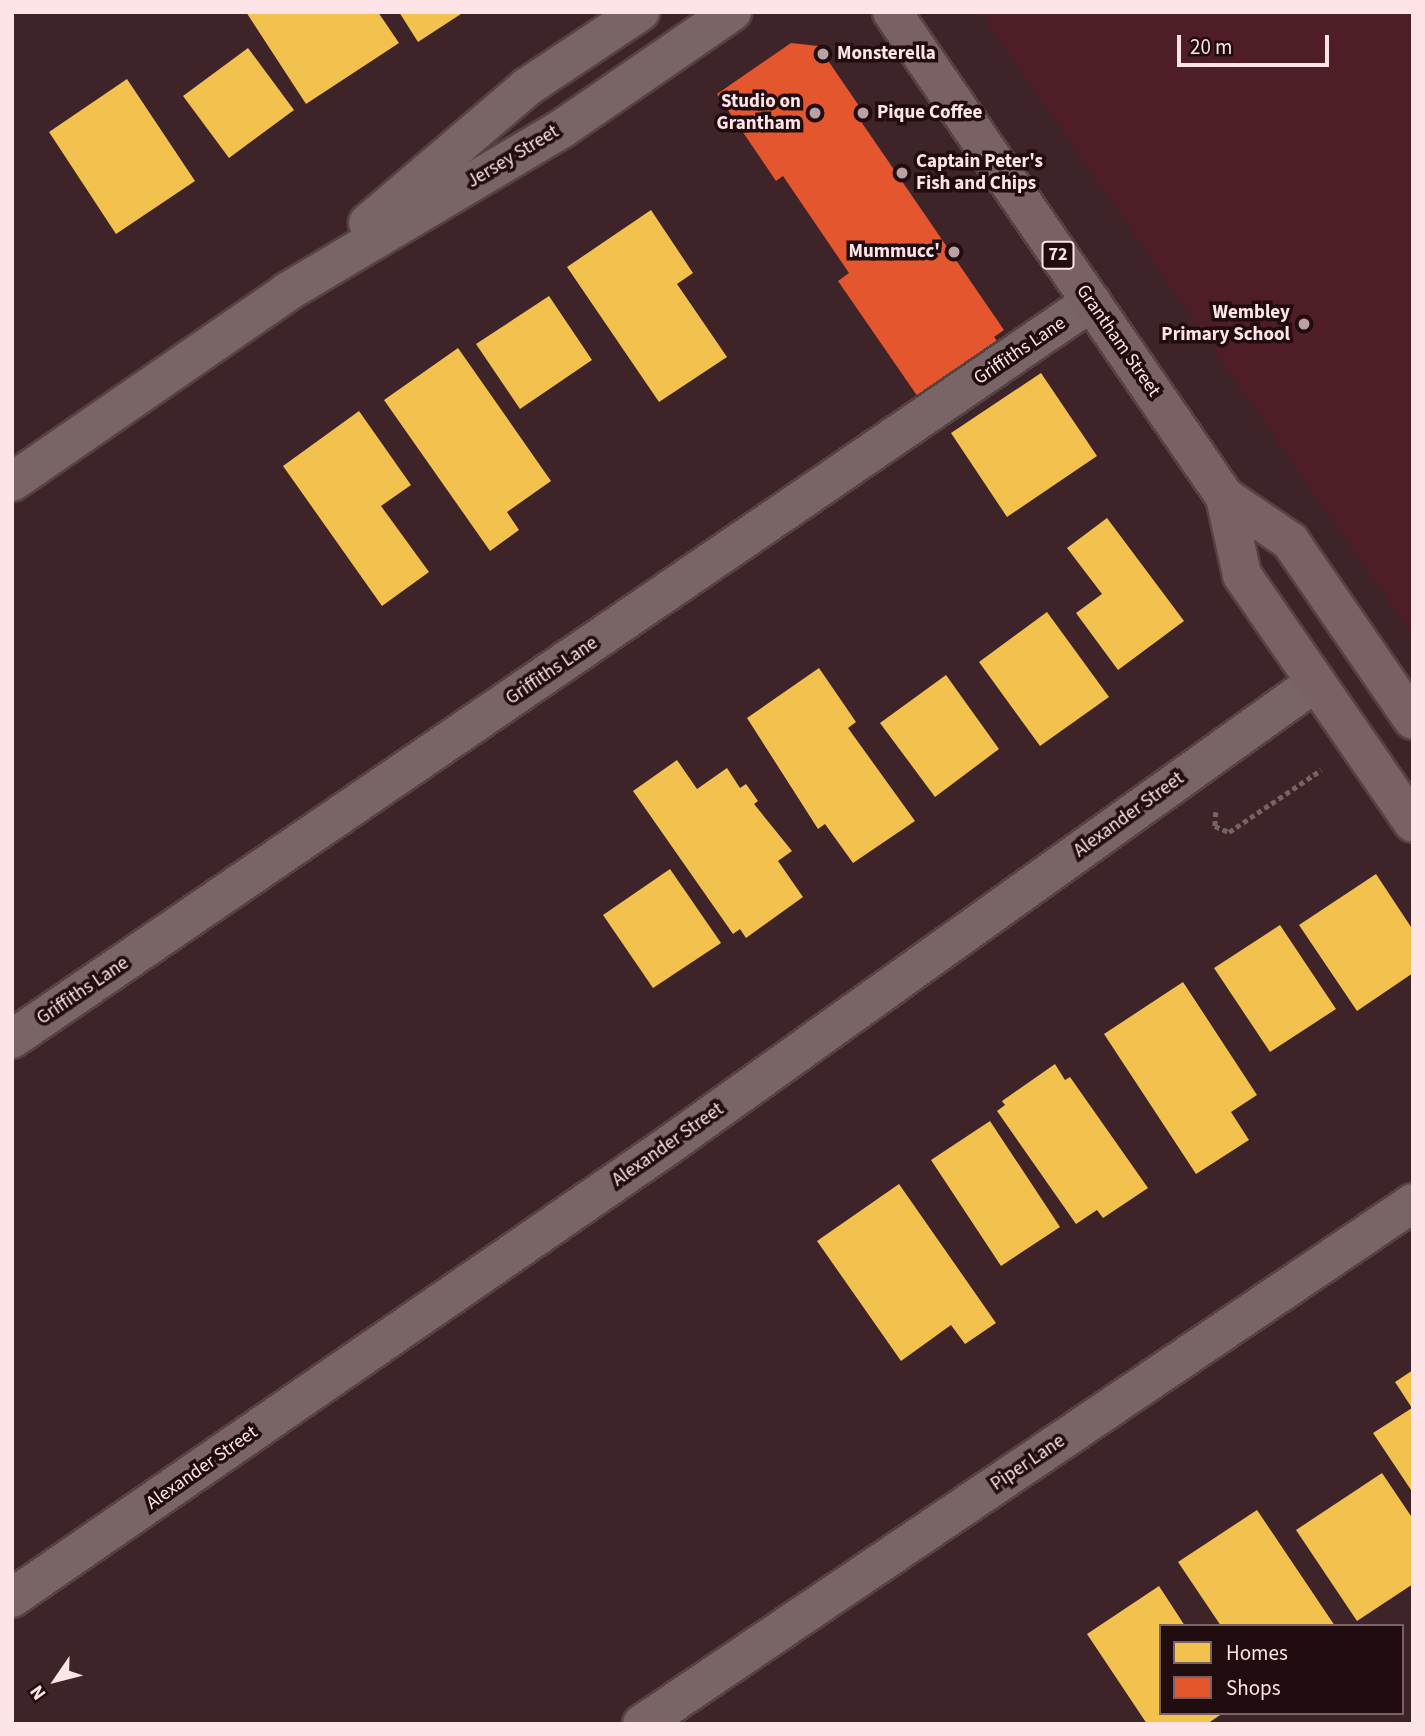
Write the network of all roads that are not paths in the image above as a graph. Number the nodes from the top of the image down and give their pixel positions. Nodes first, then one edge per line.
1 (640, 12) edge
2 (732, 12) edge
3 (892, 12) edge
4 (287, 292) junction
5 (1091, 302) junction
6 (12, 482) edge
7 (1225, 497) junction
8 (1317, 682) junction
9 (1413, 720) edge
10 (1413, 823) edge
11 (12, 1039) edge
12 (1413, 1203) edge
13 (12, 1598) edge
14 (642, 1724) edge

1 - 4 street, Jersey Street
2 - 4 street, Jersey Street
3 - 5 main road, Grantham Street / 72
4 - 6 street, Jersey Street
5 - 7 main road, Grantham Street / 72
5 - 11 street, Griffiths Lane
7 - 8 main road, Grantham Street / 72
7 - 9 main road, Grantham Street / 72
8 - 10 main road, Grantham Street / 72
8 - 13 street, Alexander Street
12 - 14 street, Piper Lane

